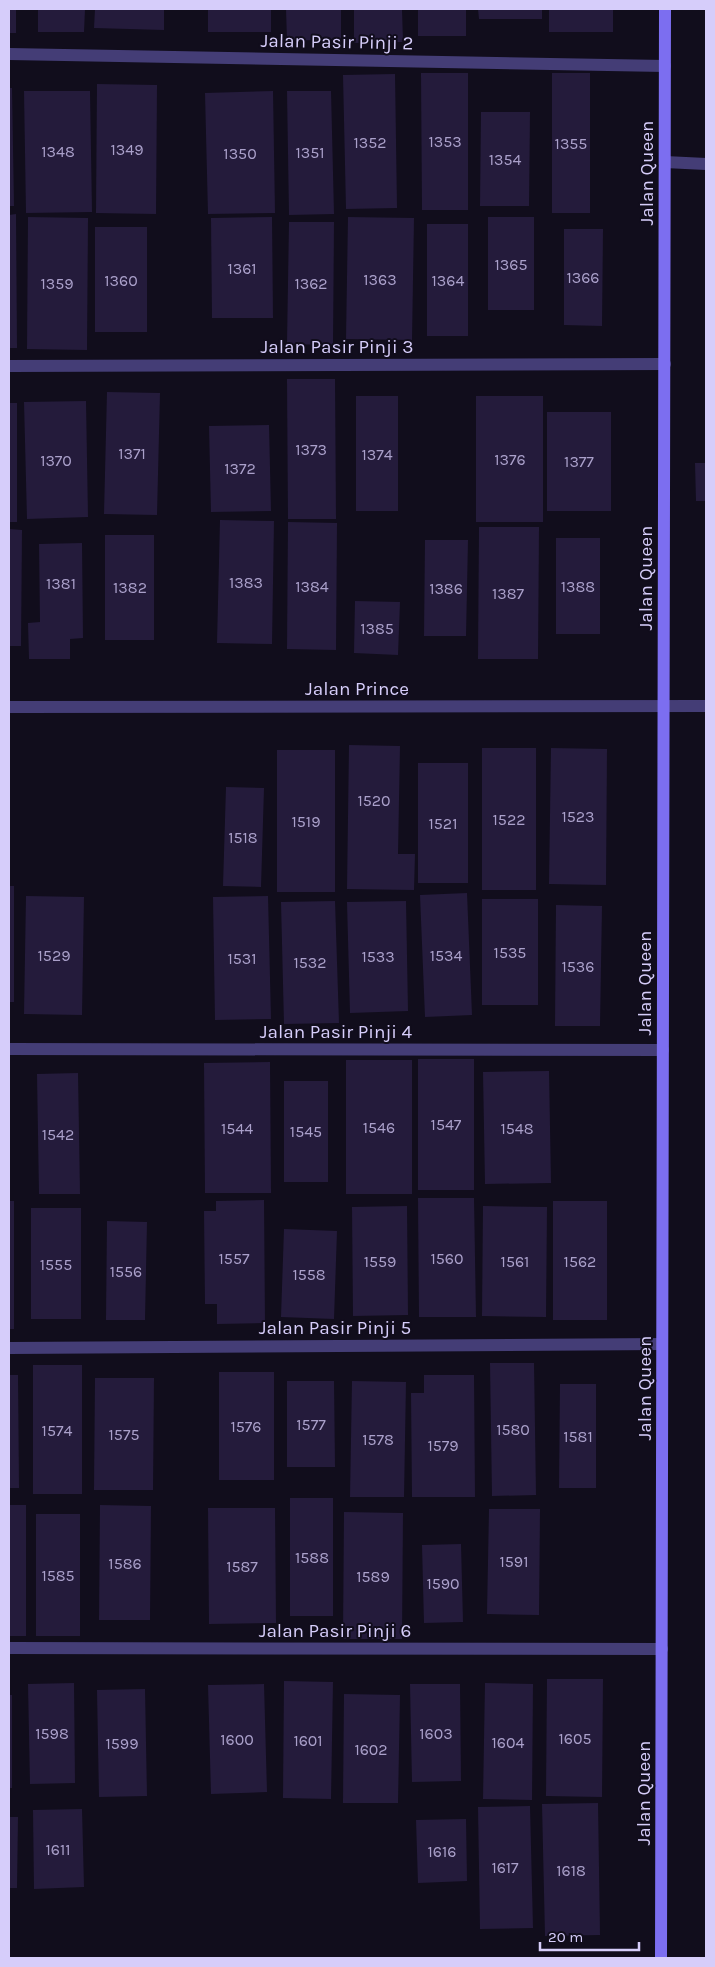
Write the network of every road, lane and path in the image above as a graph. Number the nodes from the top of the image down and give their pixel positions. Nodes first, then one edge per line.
1 (665, 9) edge
2 (9, 54) edge
3 (665, 66) junction
4 (665, 162) junction
5 (706, 164) edge
6 (665, 364) junction
7 (9, 366) edge
8 (664, 706) junction
9 (706, 706) edge
10 (9, 707) edge
11 (9, 1049) edge
12 (663, 1050) junction
13 (662, 1344) junction
14 (9, 1348) edge
15 (9, 1648) edge
16 (662, 1649) junction
17 (661, 1958) edge

1 - 3 main road, Jalan Queen
2 - 3 street, Jalan Pasir Pinji 2
3 - 4 main road, Jalan Queen
4 - 5 street
4 - 6 main road, Jalan Queen
6 - 7 street, Jalan Pasir Pinji 3
6 - 8 main road, Jalan Queen
8 - 9 street, Jalan Prince
8 - 10 street, Jalan Prince
8 - 12 main road, Jalan Queen
11 - 12 street, Jalan Pasir Pinji 4
12 - 13 main road, Jalan Queen
13 - 14 street, Jalan Pasir Pinji 5
13 - 16 main road, Jalan Queen
15 - 16 street, Jalan Pasir Pinji 6
16 - 17 main road, Jalan Queen

